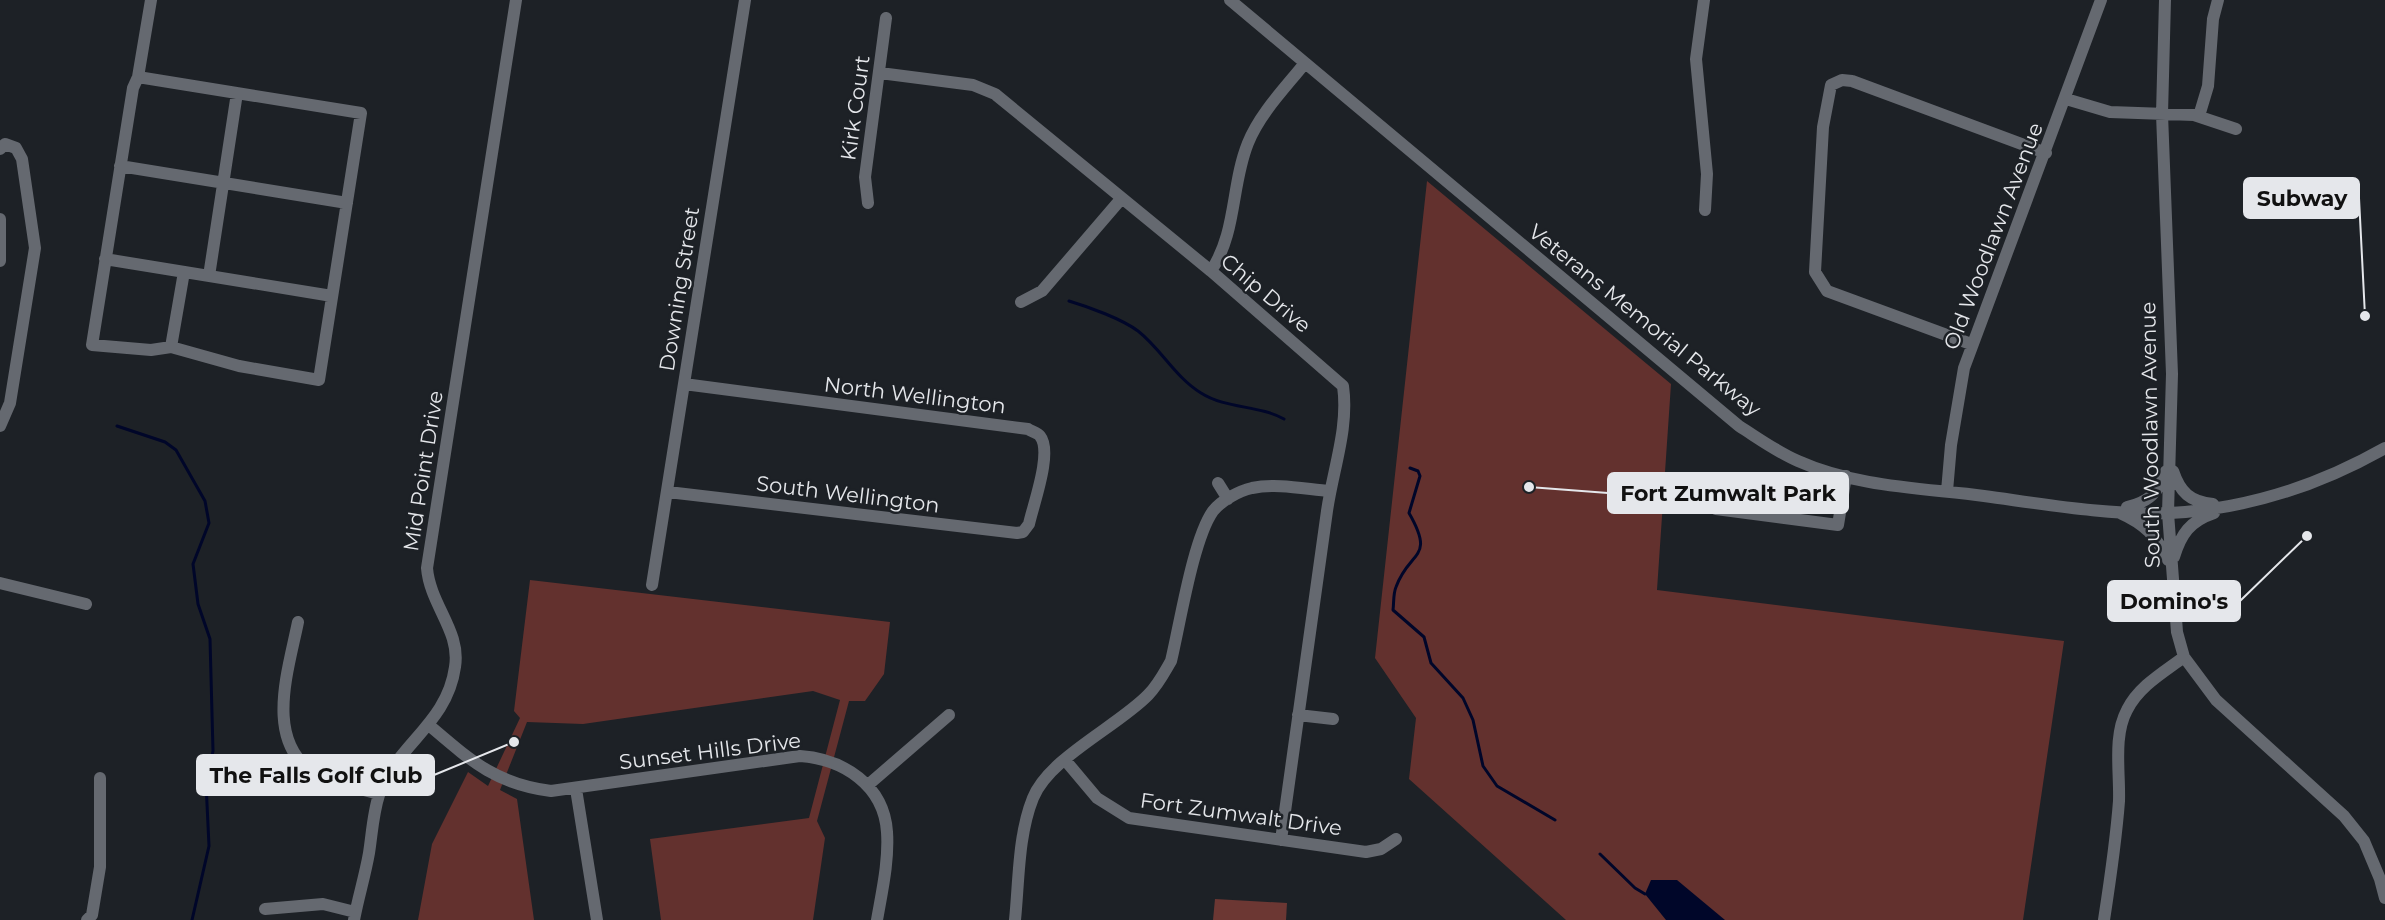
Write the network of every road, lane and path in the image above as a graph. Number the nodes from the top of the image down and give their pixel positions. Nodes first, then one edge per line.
1 (151, 0) edge
2 (516, 0) edge
3 (745, 0) edge
4 (1230, 0) edge
5 (1704, 0) edge
6 (2101, 0) edge
7 (2165, 0) edge
8 (2218, 0) edge
9 (886, 18) dead end
10 (1305, 63) junction
11 (880, 73) junction
12 (138, 77) junction
13 (237, 93) junction
14 (2066, 99) junction
15 (2162, 114) junction
16 (2199, 116) junction
17 (2236, 129) dead end
18 (0, 149) edge
19 (2046, 153) junction
20 (120, 166) junction
21 (223, 182) junction
22 (1120, 199) junction
23 (347, 203) junction
24 (868, 203) dead end
25 (1705, 210) dead end
26 (0, 219) edge
27 (105, 259) junction
28 (0, 261) edge
29 (1210, 271) junction
30 (184, 272) junction
31 (209, 276) junction
32 (332, 296) junction
33 (1022, 302) dead end
34 (1971, 344) junction
35 (171, 347) junction
36 (684, 384) junction
37 (0, 426) edge
38 (2385, 448) edge
39 (2170, 461) junction
40 (1845, 476) junction
41 (1218, 483) dead end
42 (1330, 491) junction
43 (1947, 491) junction
44 (668, 492) junction
45 (1228, 499) junction
46 (2236, 505) junction
47 (1716, 509) dead end
48 (2112, 510) junction
49 (2168, 513) junction
50 (1023, 532) joint
51 (2171, 567) junction
52 (0, 583) edge
53 (652, 585) dead end
54 (86, 604) dead end
55 (298, 622) dead end
56 (2184, 657) junction
57 (949, 715) dead end
58 (1298, 715) junction
59 (1333, 719) dead end
60 (430, 726) junction
61 (1065, 760) junction
62 (100, 778) dead end
63 (868, 785) junction
64 (576, 789) junction
65 (379, 794) junction
66 (1281, 840) junction
67 (1396, 840) dead end
68 (2385, 898) edge
69 (265, 909) dead end
70 (355, 916) edge
71 (87, 920) edge
72 (597, 920) edge
73 (877, 920) edge
74 (1015, 920) edge
75 (2104, 920) edge

1 - 12 street
2 - 60 street, Mid Point Drive
3 - 36 street, Downing Street
4 - 10 street, Veterans Memorial Parkway
5 - 25 street
6 - 14 street, Old Woodlawn Avenue
7 - 15 street, South Woodlawn Avenue
8 - 16 street
9 - 11 street, Kirk Court
10 - 29 street
10 - 40 street, Veterans Memorial Parkway
11 - 22 street, Chip Drive
11 - 24 street, Kirk Court
12 - 13 street
12 - 20 street
13 - 21 street
13 - 23 street
14 - 15 street
14 - 19 street, Old Woodlawn Avenue
15 - 16 street
15 - 39 street, South Woodlawn Avenue
16 - 17 street
18 - 37 street
19 - 34 street, Old Woodlawn Avenue
19 - 34 street
20 - 21 street
20 - 27 street
21 - 23 street
21 - 31 street
22 - 29 street, Chip Drive
22 - 33 street
23 - 32 street
26 - 28 street
27 - 30 street
27 - 35 street
29 - 42 street, Chip Drive
30 - 31 street
30 - 35 street
31 - 32 street
32 - 35 street
34 - 43 street, Old Woodlawn Avenue
36 - 44 street, Downing Street
36 - 50 street, North Wellington
38 - 46 street, Veterans Memorial Parkway
39 - 46 street
39 - 48 street
39 - 49 street, South Woodlawn Avenue
40 - 43 street, Veterans Memorial Parkway
40 - 47 street
41 - 45 street
42 - 45 street
42 - 58 street, Chip Drive
43 - 48 street, Veterans Memorial Parkway
44 - 50 street, South Wellington
44 - 53 street, Downing Street
45 - 61 street
46 - 49 street, Veterans Memorial Parkway
46 - 51 street
48 - 49 street, Veterans Memorial Parkway
48 - 51 street
49 - 51 street, South Woodlawn Avenue
51 - 56 street, South Woodlawn Avenue
52 - 54 street
55 - 65 street
56 - 68 street, South Woodlawn Avenue
56 - 75 street
57 - 63 street
58 - 59 street
58 - 66 street, Chip Drive
60 - 64 street, Sunset Hills Drive
60 - 65 street, Mid Point Drive
61 - 66 street, Fort Zumwalt Drive
61 - 74 street
62 - 71 street
63 - 64 street, Sunset Hills Drive
63 - 73 street, Sunset Hills Drive
64 - 72 street
65 - 70 street, Mid Point Drive
66 - 67 street, Fort Zumwalt Drive
69 - 70 street

